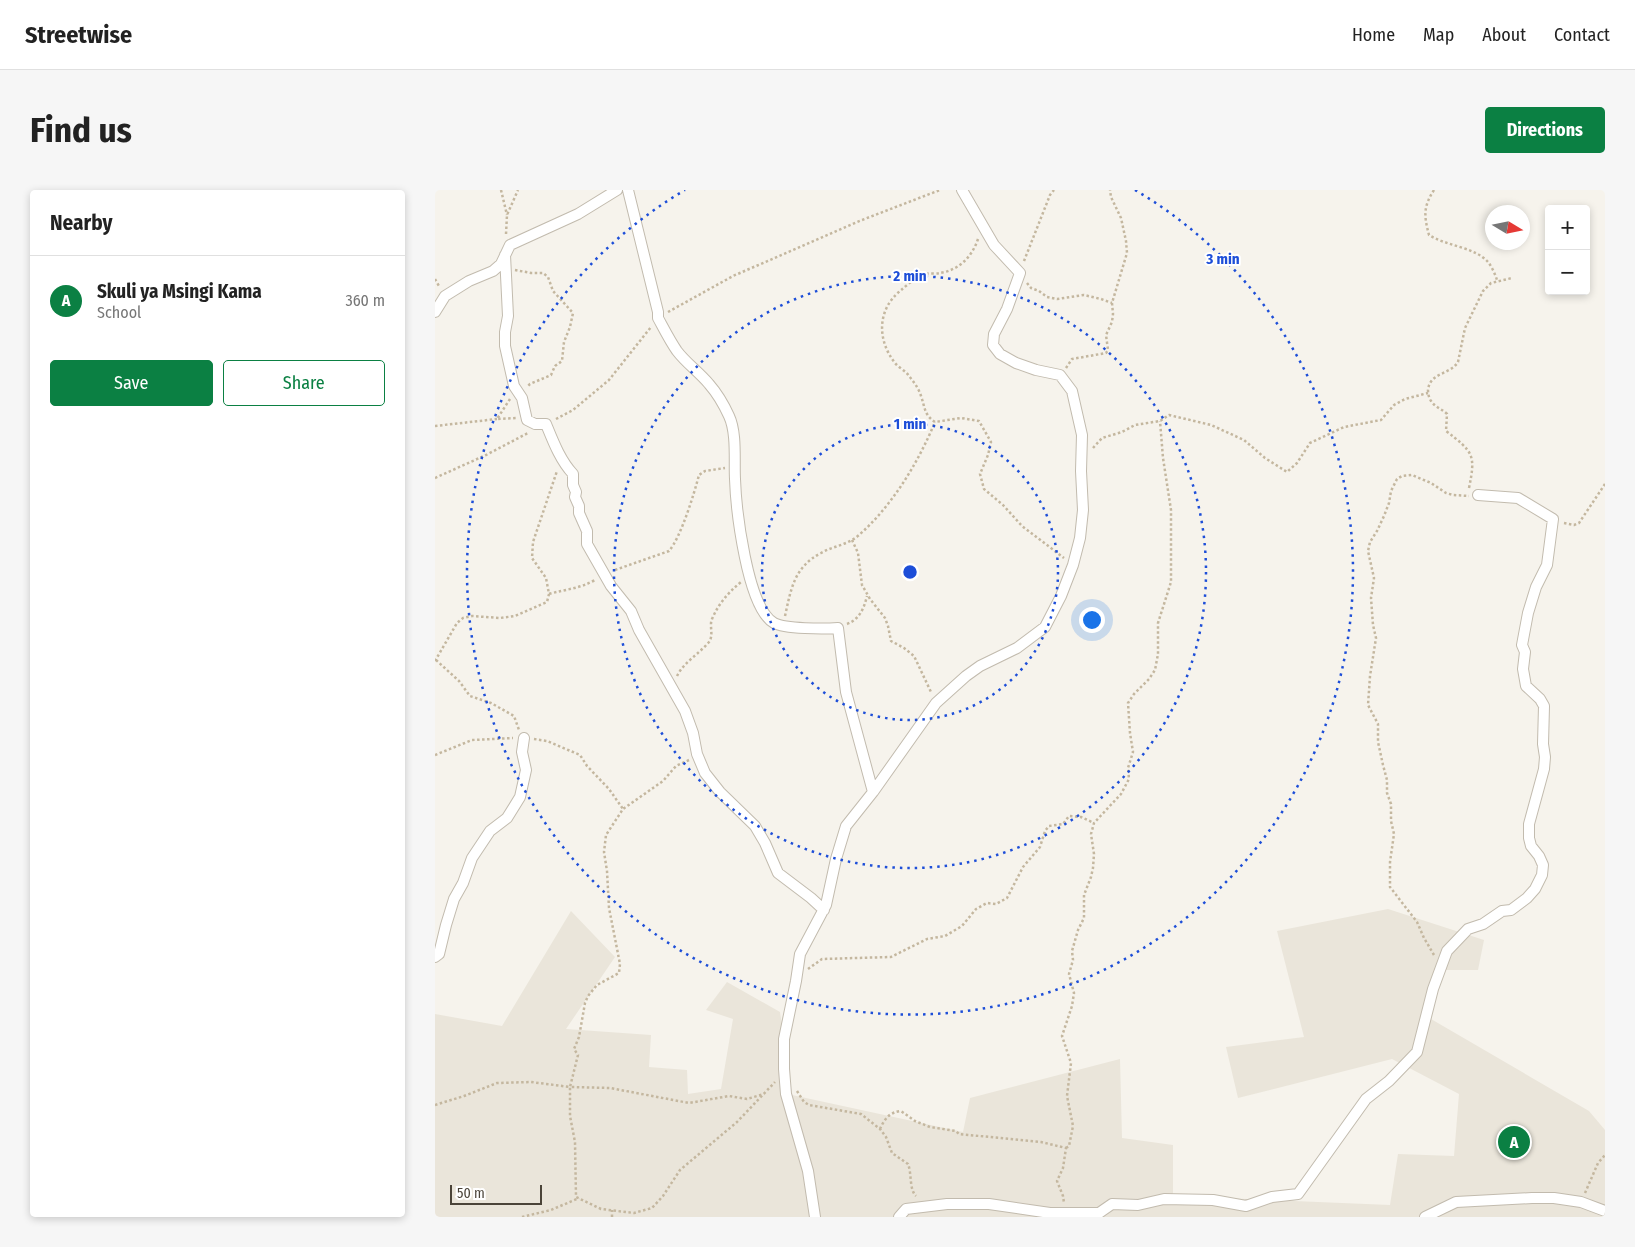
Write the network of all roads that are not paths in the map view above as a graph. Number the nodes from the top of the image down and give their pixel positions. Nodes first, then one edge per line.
1 (617, 190) edge
2 (628, 190) edge
3 (962, 190) edge
4 (506, 252) junction
5 (435, 312) edge
6 (1472, 496) road end
7 (523, 738) road end
8 (873, 792) junction
9 (824, 910) junction
10 (435, 957) edge
11 (1605, 1211) edge
12 (815, 1217) edge
13 (899, 1217) edge
14 (1425, 1217) edge

1 - 4 street
2 - 8 street
3 - 8 street
4 - 5 street
4 - 9 street
6 - 13 street
7 - 10 street
8 - 9 street
9 - 12 street
11 - 14 street

